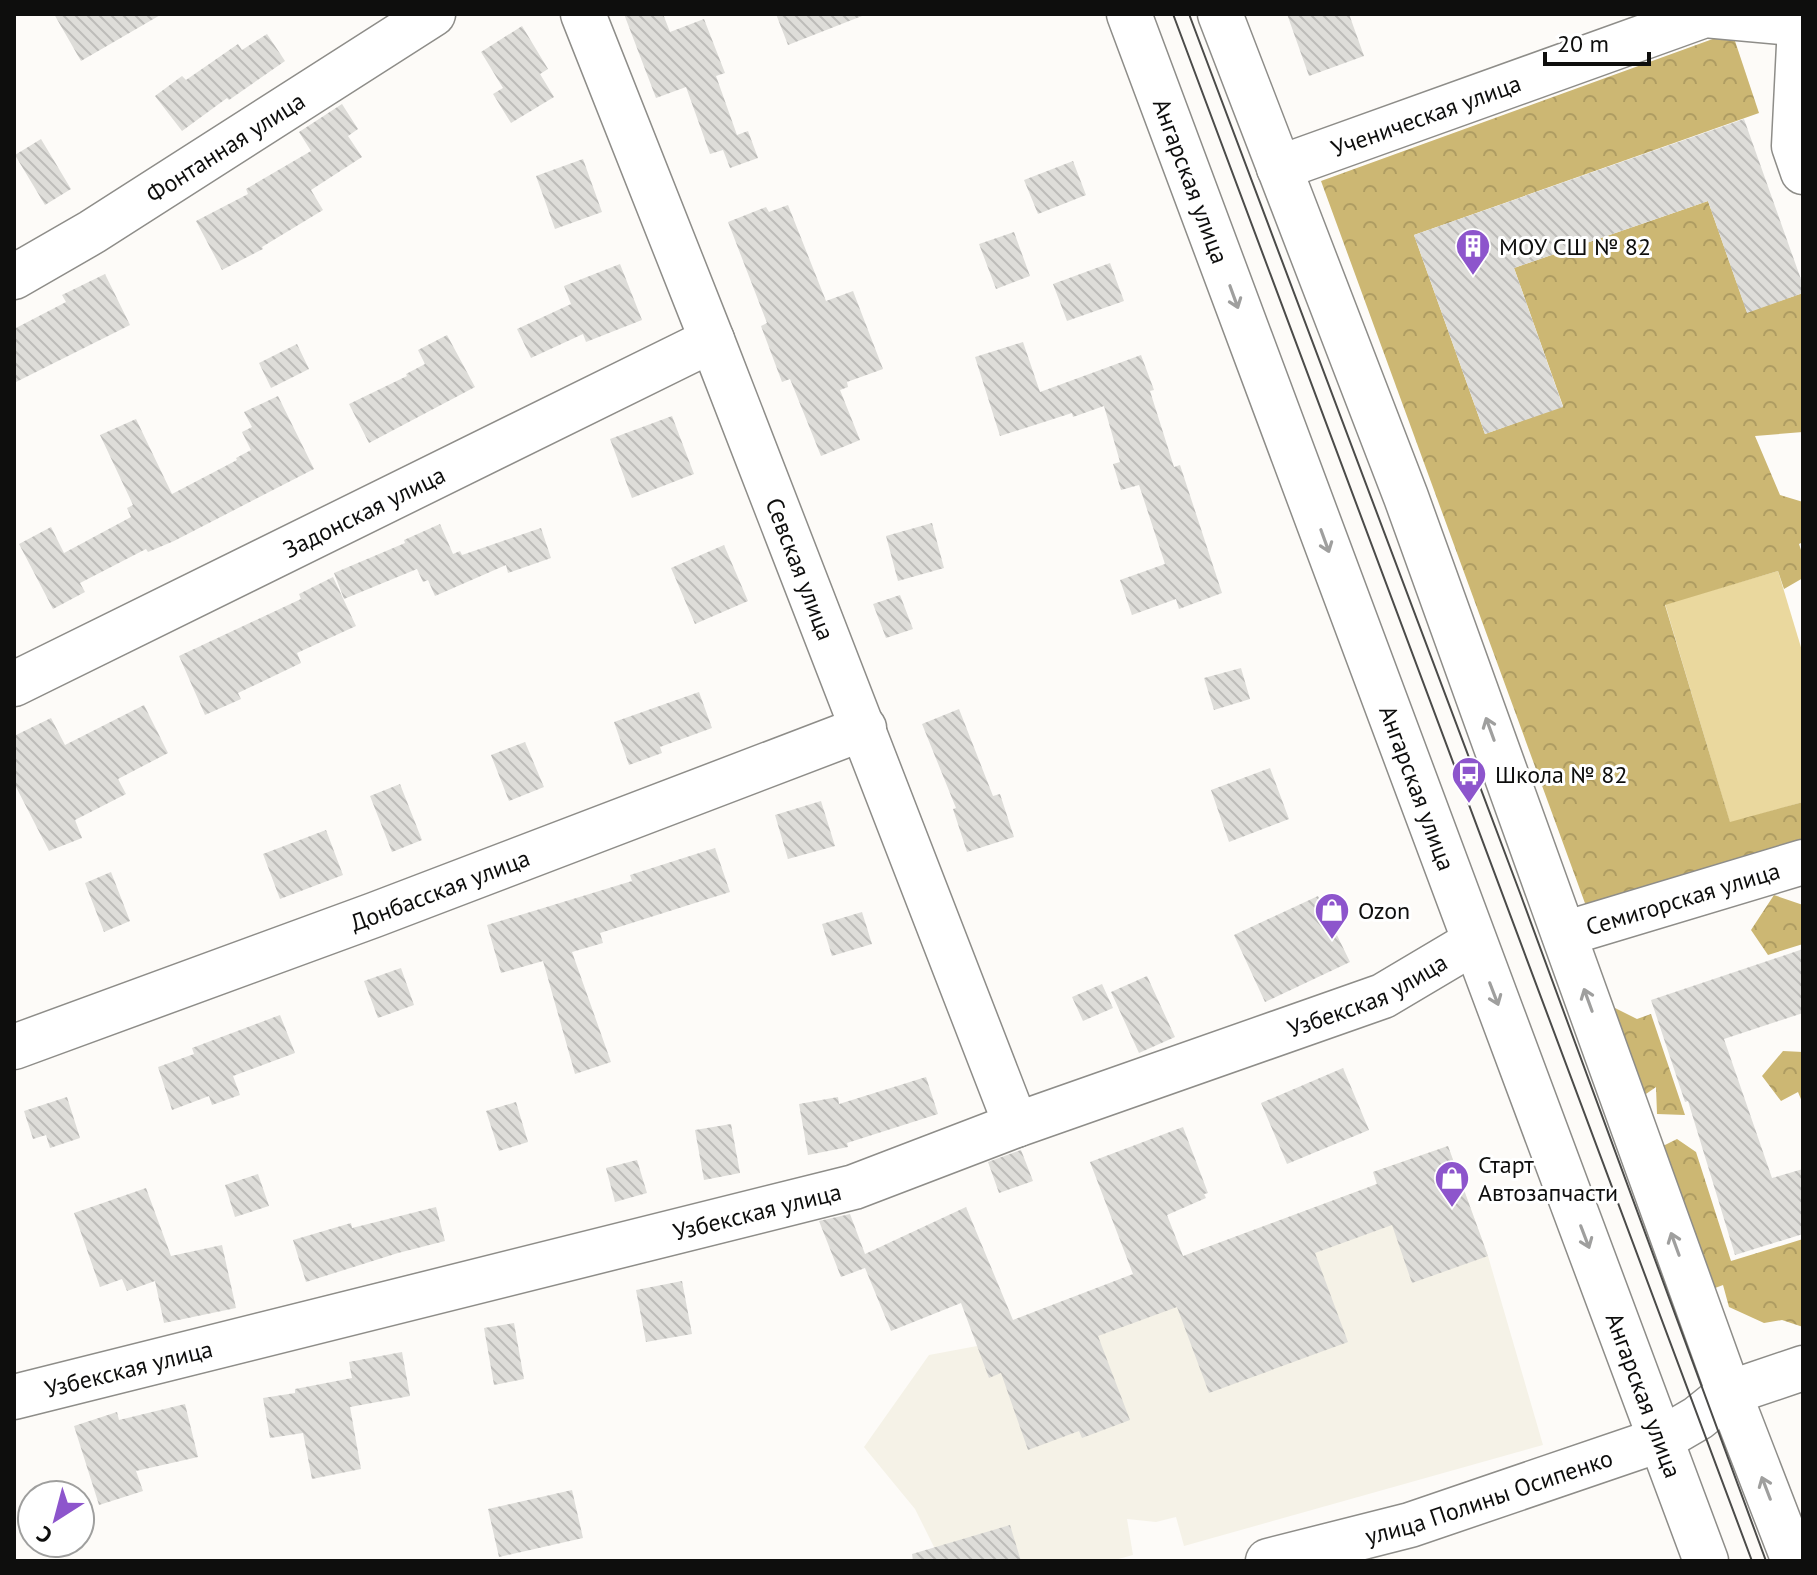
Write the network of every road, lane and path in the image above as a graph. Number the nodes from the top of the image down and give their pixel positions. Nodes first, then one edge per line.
1 (433, 14) edge
2 (583, 14) edge
3 (1129, 14) edge
4 (1220, 14) edge
5 (1802, 23) edge
6 (1279, 168) junction
7 (1803, 172) edge
8 (14, 277) edge
9 (712, 340) junction
10 (14, 684) edge
11 (864, 728) junction
12 (1803, 862) edge
13 (1564, 934) junction
14 (1474, 942) junction
15 (14, 1047) edge
16 (1016, 1125) junction
17 (1803, 1368) edge
18 (1729, 1393) junction
19 (14, 1397) edge
20 (1662, 1439) junction
21 (1268, 1561) edge
22 (1706, 1561) edge
23 (1794, 1561) edge

1 - 8 street, Фонтанная улица
2 - 9 street, Севская улица
3 -> 14 street, Ангарская улица
4 - 6 street
5 - 6 street, Ученическая улица
5 - 7 street
13 -> 6 street
9 - 10 street, Задонская улица
9 - 11 street, Севская улица
11 - 15 street, Донбасская улица
11 - 16 street, Севская улица
12 - 13 street, Семигорская улица
18 -> 13 street
14 - 16 street, Узбекская улица
14 -> 20 street, Ангарская улица
16 - 19 street, Узбекская улица
17 - 18 street
18 - 20 street, улица Полины Осипенко
23 -> 18 street
20 - 21 street, улица Полины Осипенко
20 - 22 street, Ангарская улица

